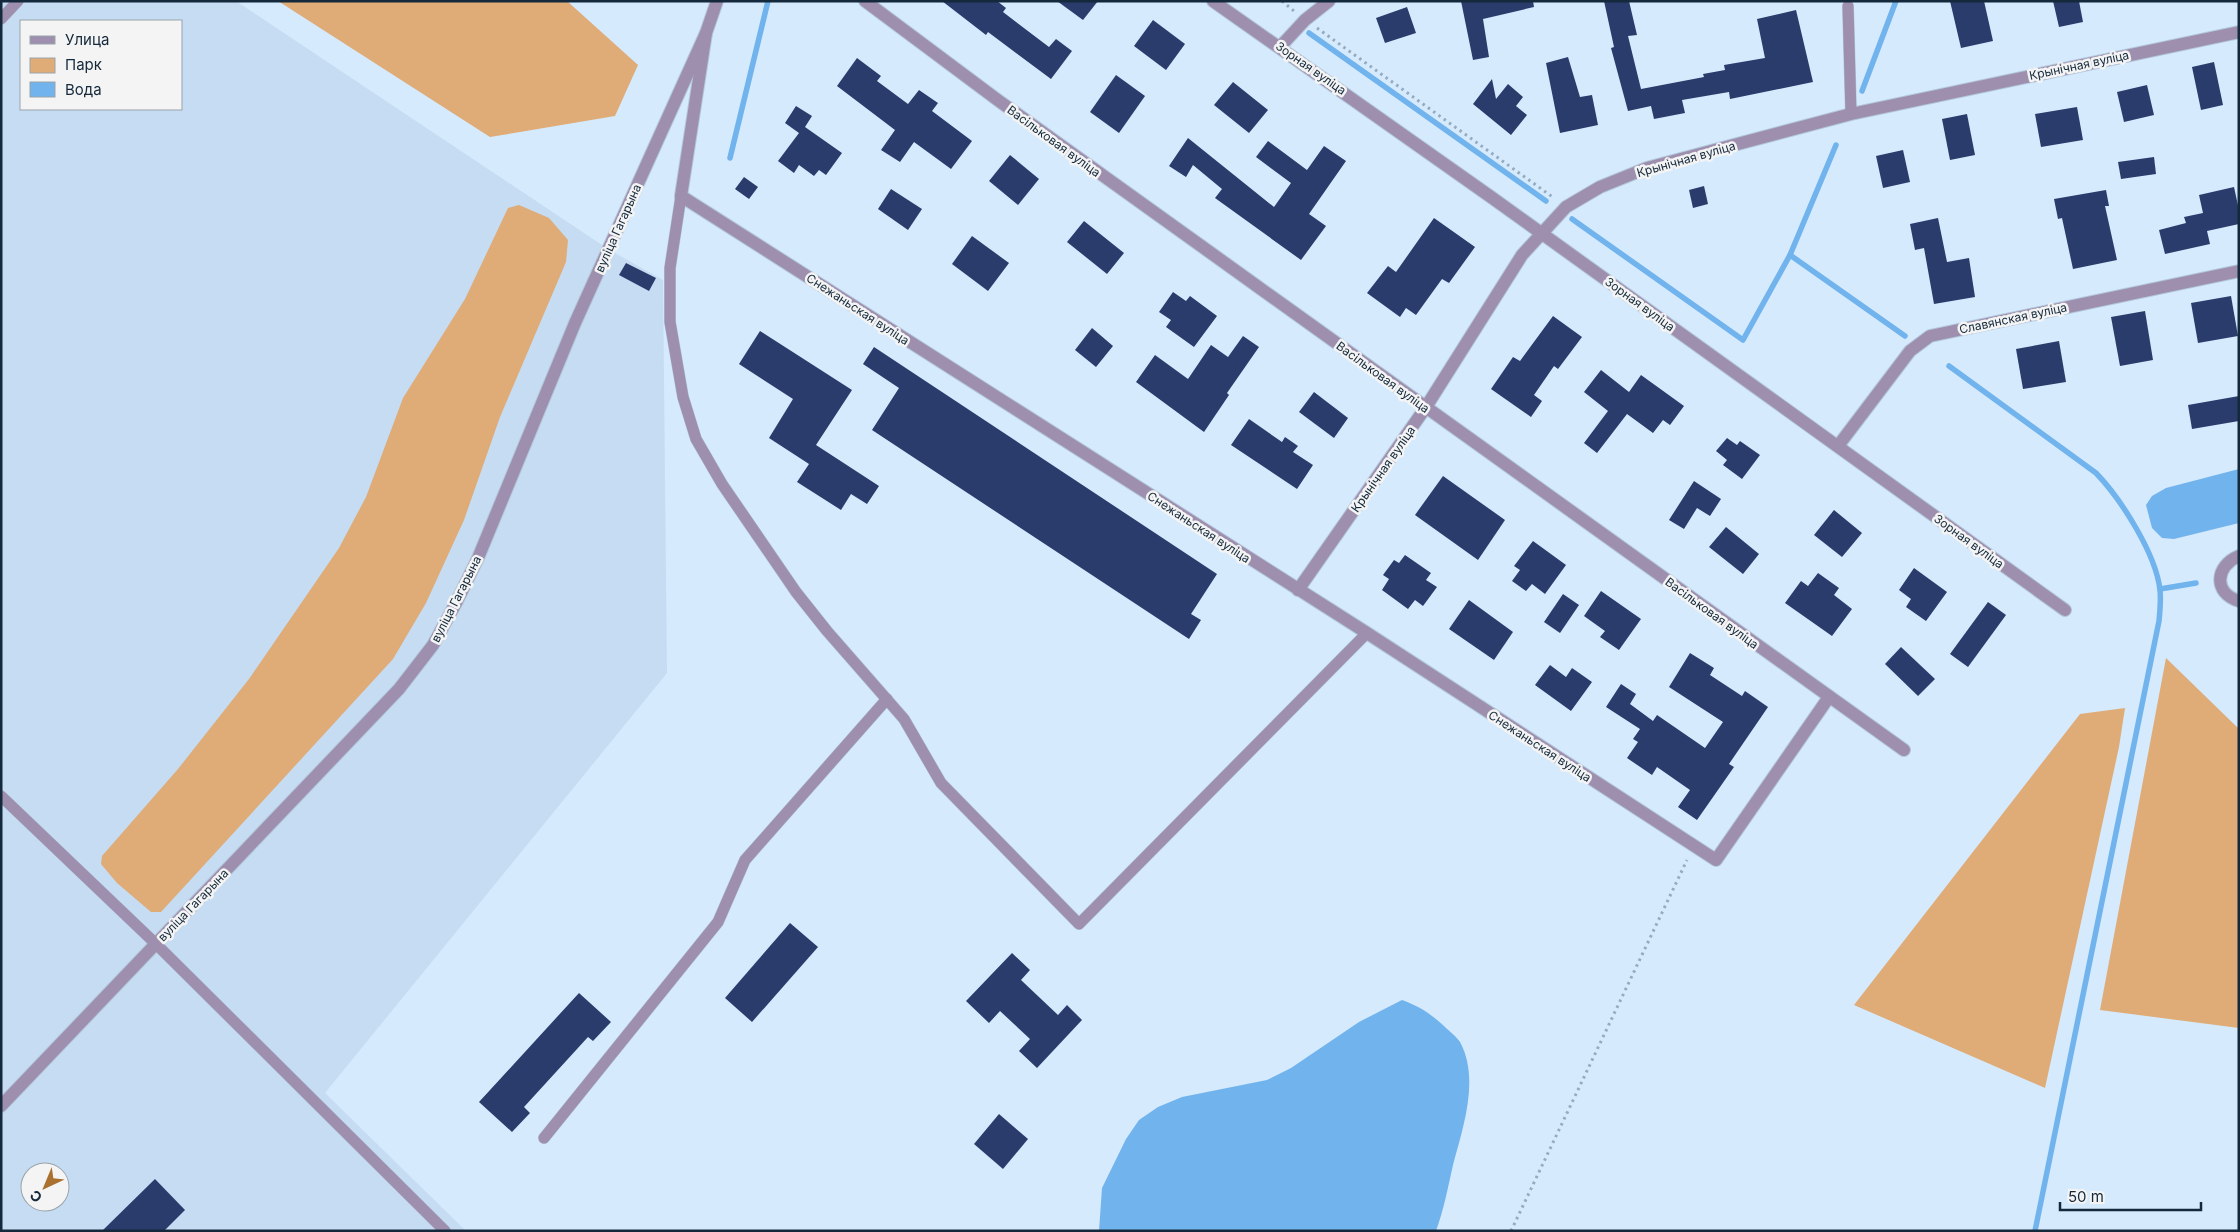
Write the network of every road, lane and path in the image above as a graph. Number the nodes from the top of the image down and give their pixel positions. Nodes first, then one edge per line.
1 (18, 1) edge
2 (717, 1) edge
3 (864, 1) edge
4 (1213, 1) edge
5 (1282, 1) edge
6 (1329, 1) edge
7 (1848, 6) dead end
8 (1, 20) edge
9 (1305, 20) junction
10 (2239, 32) edge
11 (706, 33) junction
12 (1280, 47) junction
13 (1851, 114) junction
14 (681, 196) junction
15 (1566, 207) junction
16 (1543, 234) junction
17 (2239, 271) edge
18 (1426, 407) junction
19 (1838, 446) junction
20 (2239, 556) edge
21 (1298, 590) junction
22 (2239, 601) edge
23 (2065, 610) dead end
24 (1367, 633) junction
25 (1829, 698) junction
26 (887, 699) junction
27 (1904, 750) dead end
28 (1, 796) edge
29 (1694, 845) junction
30 (156, 944) junction
31 (1, 1106) edge
32 (544, 1138) dead end
33 (445, 1231) edge
34 (1511, 1231) edge

1 - 8 lane
2 - 11 street, вуліца Гагарына
3 - 18 street, Васільковая вуліца
4 - 12 street, Зорная вуліца
5 - 9 path
6 - 9 street
7 - 13 lane
9 - 12 street
9 - 15 path
10 - 13 street, Крынічная вуліца
11 - 14 street
11 - 30 street, вуліца Гагарына
12 - 16 street, Зорная вуліца
13 - 15 street, Крынічная вуліца
14 - 21 street, Снежаньская вуліца
14 - 26 lane
15 - 16 street, Крынічная вуліца
16 - 18 street, Крынічная вуліца
16 - 19 street, Зорная вуліца
17 - 19 street, Славянская вуліца
18 - 21 street, Крынічная вуліца
18 - 25 street, Васільковая вуліца
19 - 23 street, Зорная вуліца
20 - 22 street
21 - 24 street, Снежаньская вуліца
24 - 26 lane
24 - 29 street, Снежаньская вуліца
25 - 27 street, Васільковая вуліца
25 - 29 street, Снежаньская вуліца
26 - 32 lane
28 - 30 lane
29 - 34 path
30 - 31 street, вуліца Гагарына
30 - 33 lane

